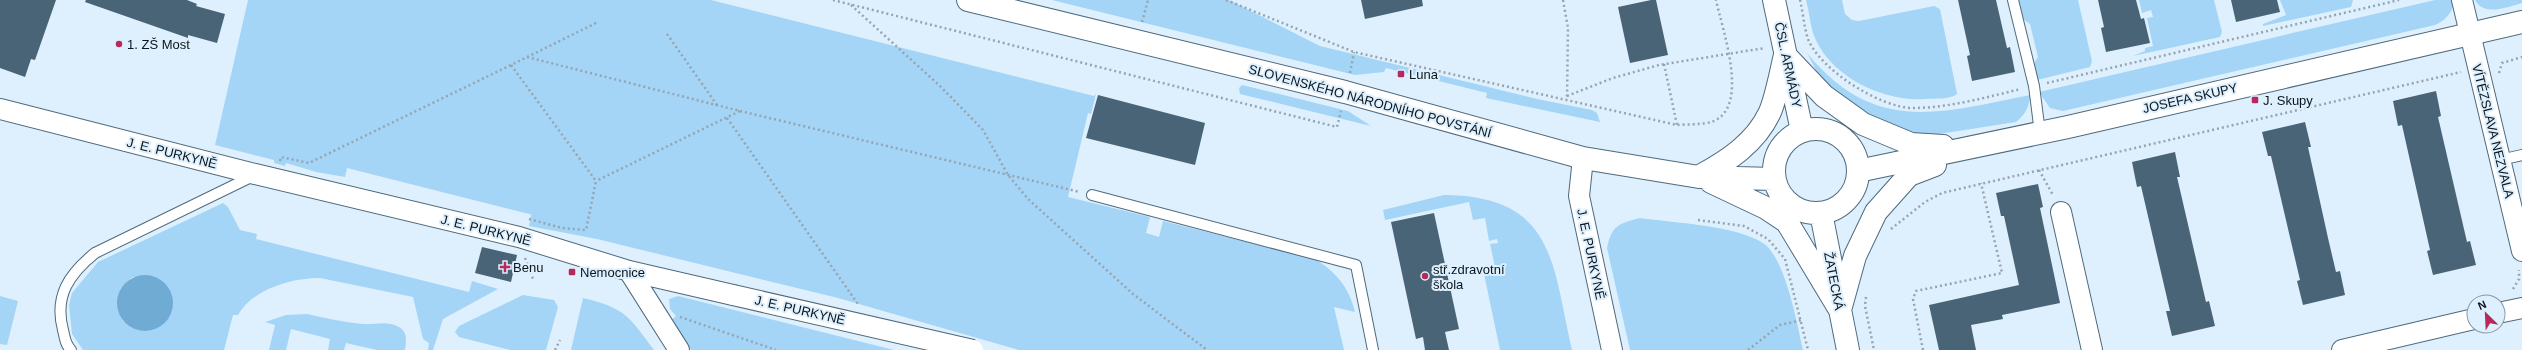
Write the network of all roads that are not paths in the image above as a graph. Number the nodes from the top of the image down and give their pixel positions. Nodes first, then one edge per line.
1 (968, 0) edge
2 (1774, 0) edge
3 (2013, 0) edge
4 (2462, 0) edge
5 (2522, 22) edge
6 (2470, 34) junction
7 (1785, 55) junction
8 (0, 109) edge
9 (1802, 131) junction
10 (2040, 133) junction
11 (1973, 149) junction
12 (2522, 155) edge
13 (1583, 158) junction
14 (2500, 160) junction
15 (1858, 171) junction
16 (256, 174) junction
17 (1699, 177) junction
18 (1774, 179) junction
19 (1092, 195) road end
20 (2062, 212) road end
21 (1821, 213) junction
22 (2522, 251) edge
23 (629, 271) junction
24 (2522, 308) edge
25 (1840, 310) junction
26 (2506, 311) edge
27 (2466, 321) edge
28 (71, 350) edge
29 (679, 350) edge
30 (972, 350) edge
31 (1373, 350) edge
32 (1612, 350) edge
33 (1848, 350) edge
34 (2092, 350) edge
35 (2342, 350) edge

1 - 13 street, SLOVENSKÉHO NÁRODNÍHO POVSTÁNÍ
2 - 7 street, ČSL. ARMÁDY
3 - 10 lane
4 - 6 street, VÍTĚZSLAVA NEZVALA
5 - 6 street, JOSEFA SKUPY
6 - 10 street, JOSEFA SKUPY
6 - 14 street, VÍTĚZSLAVA NEZVALA
7 - 9 street, ČSL. ARMÁDY
7 - 11 street
7 - 17 street
8 - 16 street, J. E. PURKYNĚ
9 - 15 street
9 - 18 street
10 - 11 street, JOSEFA SKUPY
11 - 15 street, JOSEFA SKUPY
11 - 25 street
12 - 14 lane
13 - 17 street, SLOVENSKÉHO NÁRODNÍHO POVSTÁNÍ
13 - 32 street, J. E. PURKYNĚ
14 - 22 street, VÍTĚZSLAVA NEZVALA
15 - 21 street
16 - 23 street, J. E. PURKYNĚ
16 - 28 lane
17 - 18 street, SLOVENSKÉHO NÁRODNÍHO POVSTÁNÍ
17 - 25 street
18 - 21 street
19 - 31 lane
20 - 34 street
21 - 25 street, ŽATECKÁ
23 - 29 street
23 - 30 street, J. E. PURKYNĚ, bridge
24 - 26 street
25 - 33 street, ŽATECKÁ
27 - 35 street

